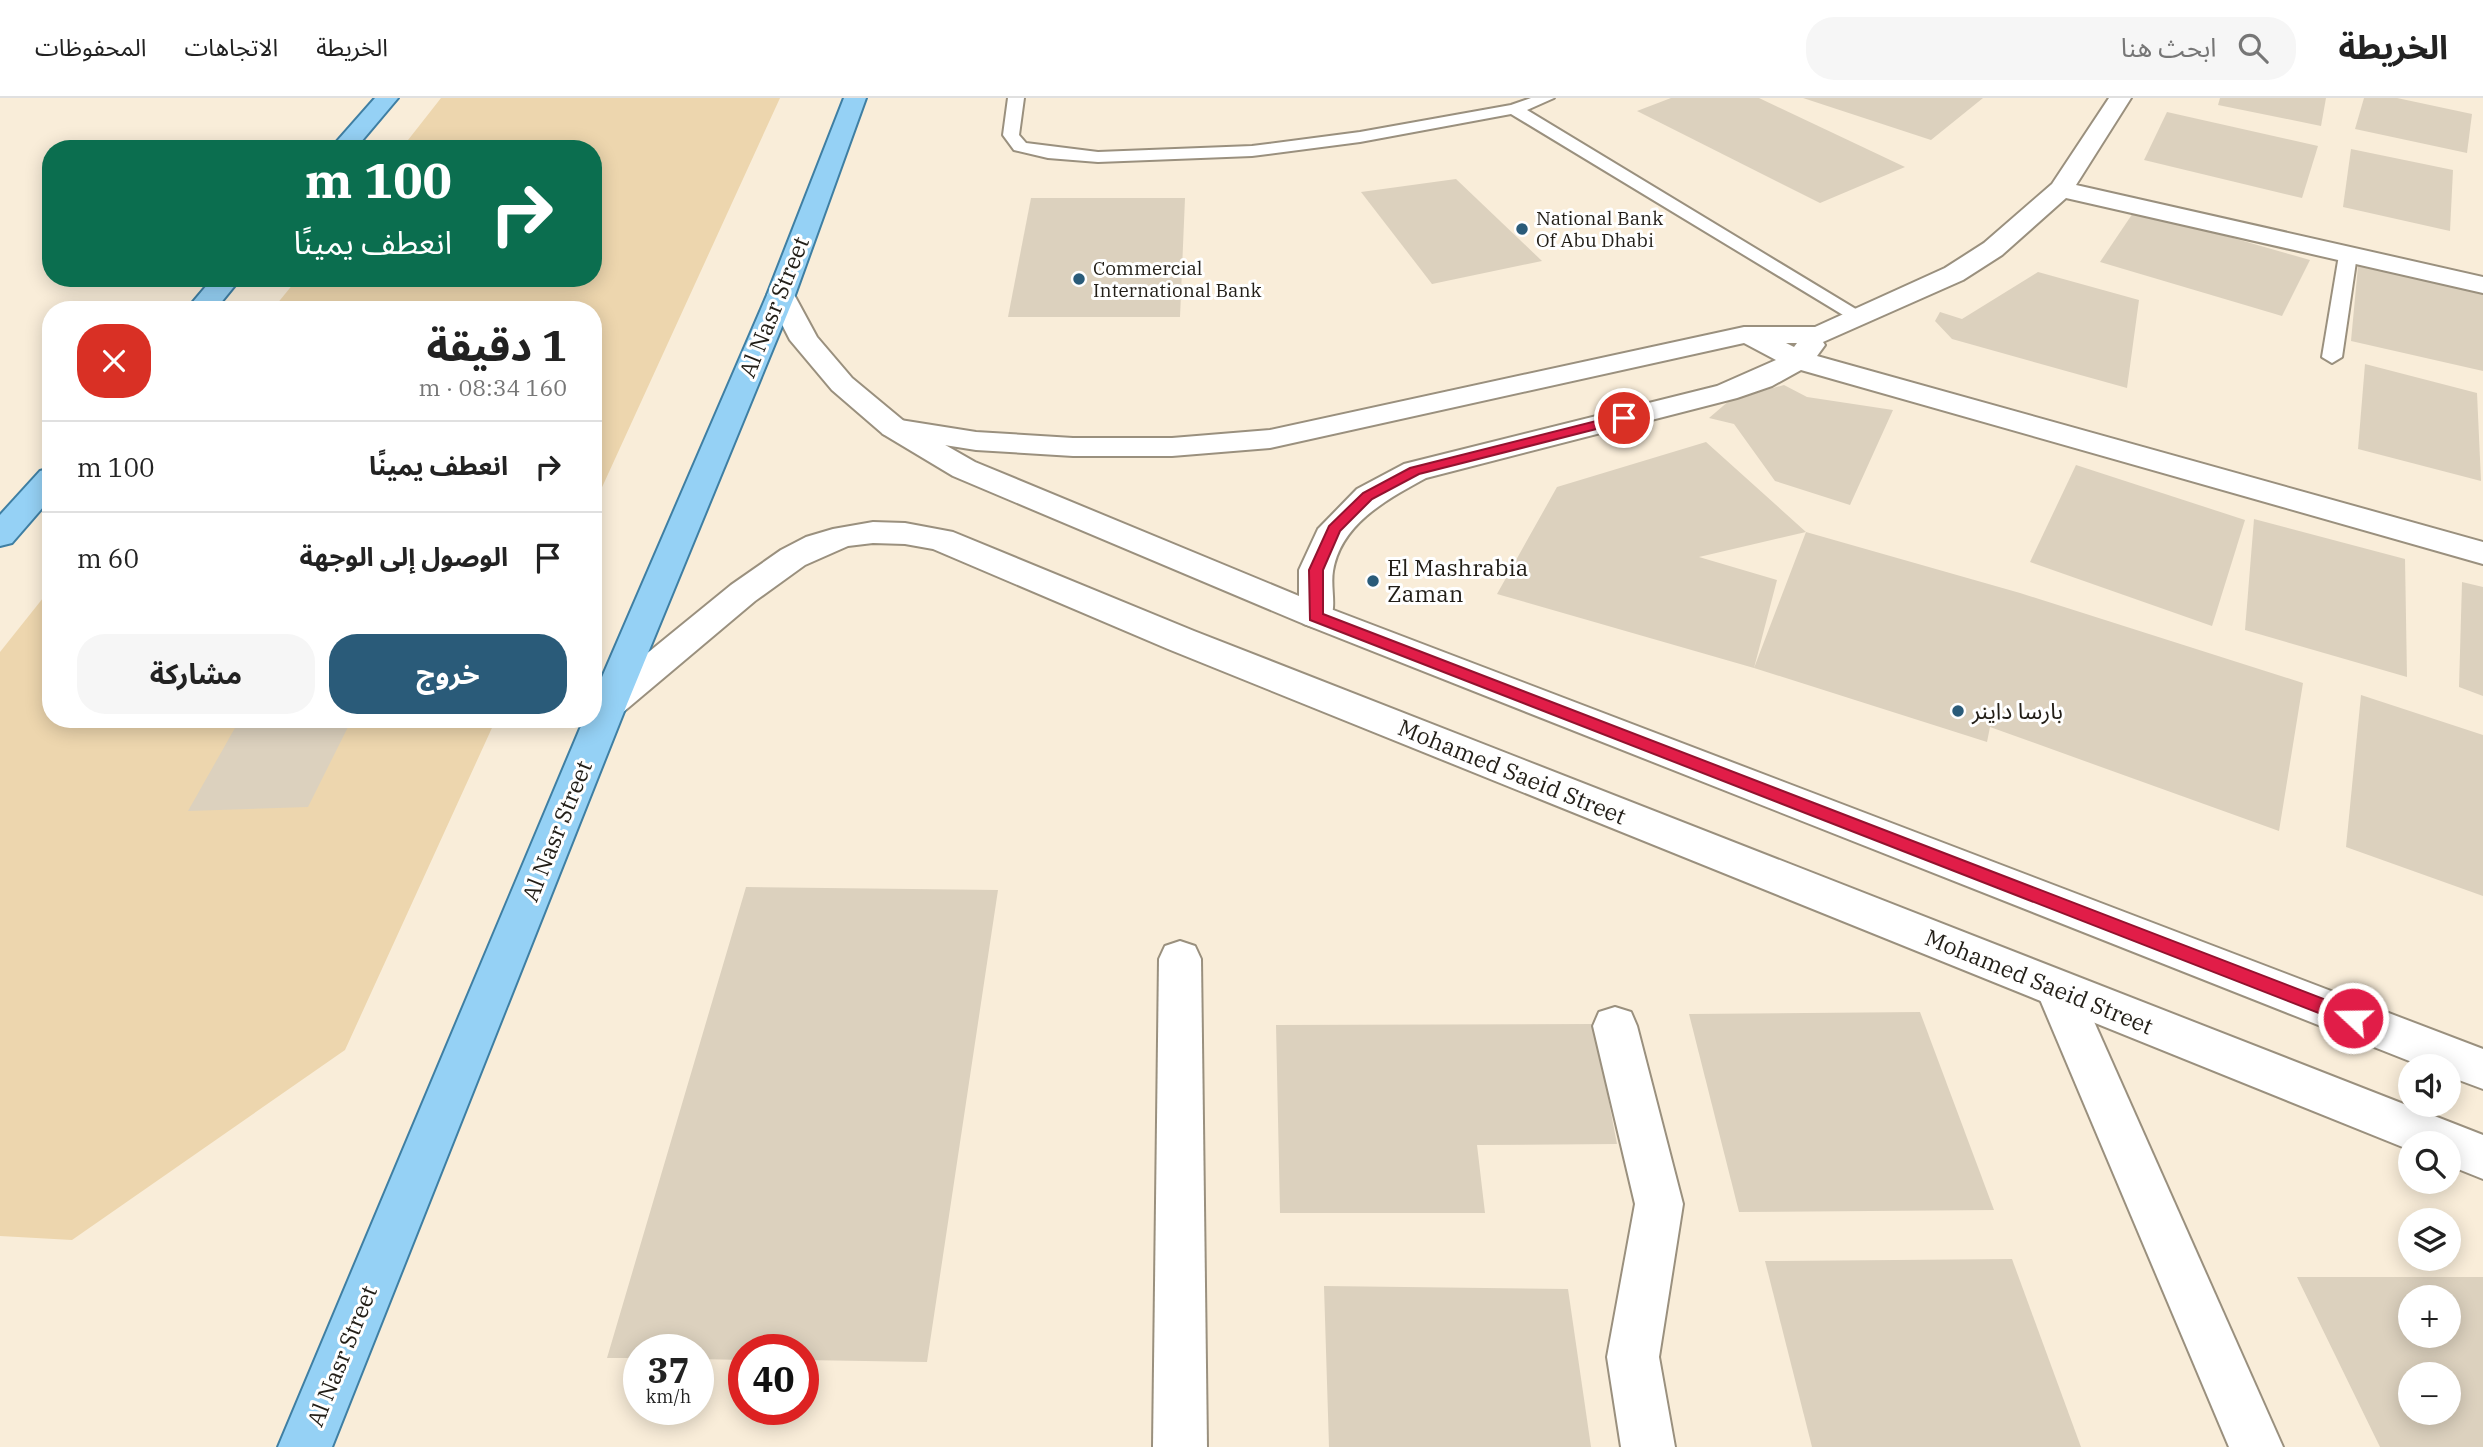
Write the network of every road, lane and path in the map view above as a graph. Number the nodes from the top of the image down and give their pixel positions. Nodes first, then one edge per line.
1 (387, 98) edge
2 (855, 98) edge
3 (1016, 98) edge
4 (1546, 98) edge
5 (2120, 98) edge
6 (1514, 109) junction
7 (350, 140) edge
8 (2061, 189) junction
9 (2348, 254) junction
10 (2483, 285) edge
11 (220, 287) edge
12 (781, 295) junction
13 (208, 301) edge
14 (1860, 317) junction
15 (1744, 335) junction
16 (1819, 335) junction
17 (2333, 357) dead end
18 (1800, 360) junction
19 (894, 428) junction
20 (42, 488) edge
21 (0, 536) edge
22 (2483, 553) edge
23 (1315, 616) junction
24 (609, 704) junction
25 (602, 721) edge
26 (599, 728) edge
27 (1180, 959) dead end
28 (2058, 990) junction
29 (1615, 1026) dead end
30 (2483, 1069) edge
31 (2417, 1131) edge
32 (2461, 1148) edge
33 (2483, 1157) edge
34 (305, 1447) edge
35 (1180, 1447) edge
36 (1648, 1447) edge
37 (2256, 1447) edge

1 - 7 main road
2 - 12 main road, Al Nasr Street
3 - 6 lane
4 - 6 lane
5 - 8 street
6 - 14 lane
8 - 9 street
8 - 14 street
9 - 10 street
9 - 17 lane
11 - 13 main road
12 - 19 street
12 - 24 main road, Al Nasr Street
14 - 16 street
15 - 16 street
15 - 18 street
15 - 19 street
16 - 18 street
18 - 22 street
18 - 23 street
19 - 23 street
20 - 21 main road
23 - 30 street
24 - 25 main road, Al Nasr Street
24 - 28 street, Mohamed Saeid Street
26 - 34 main road, Al Nasr Street
27 - 35 street
28 - 31 street, Mohamed Saeid Street
28 - 37 street
29 - 36 street
32 - 33 street, Mohamed Saeid Street

